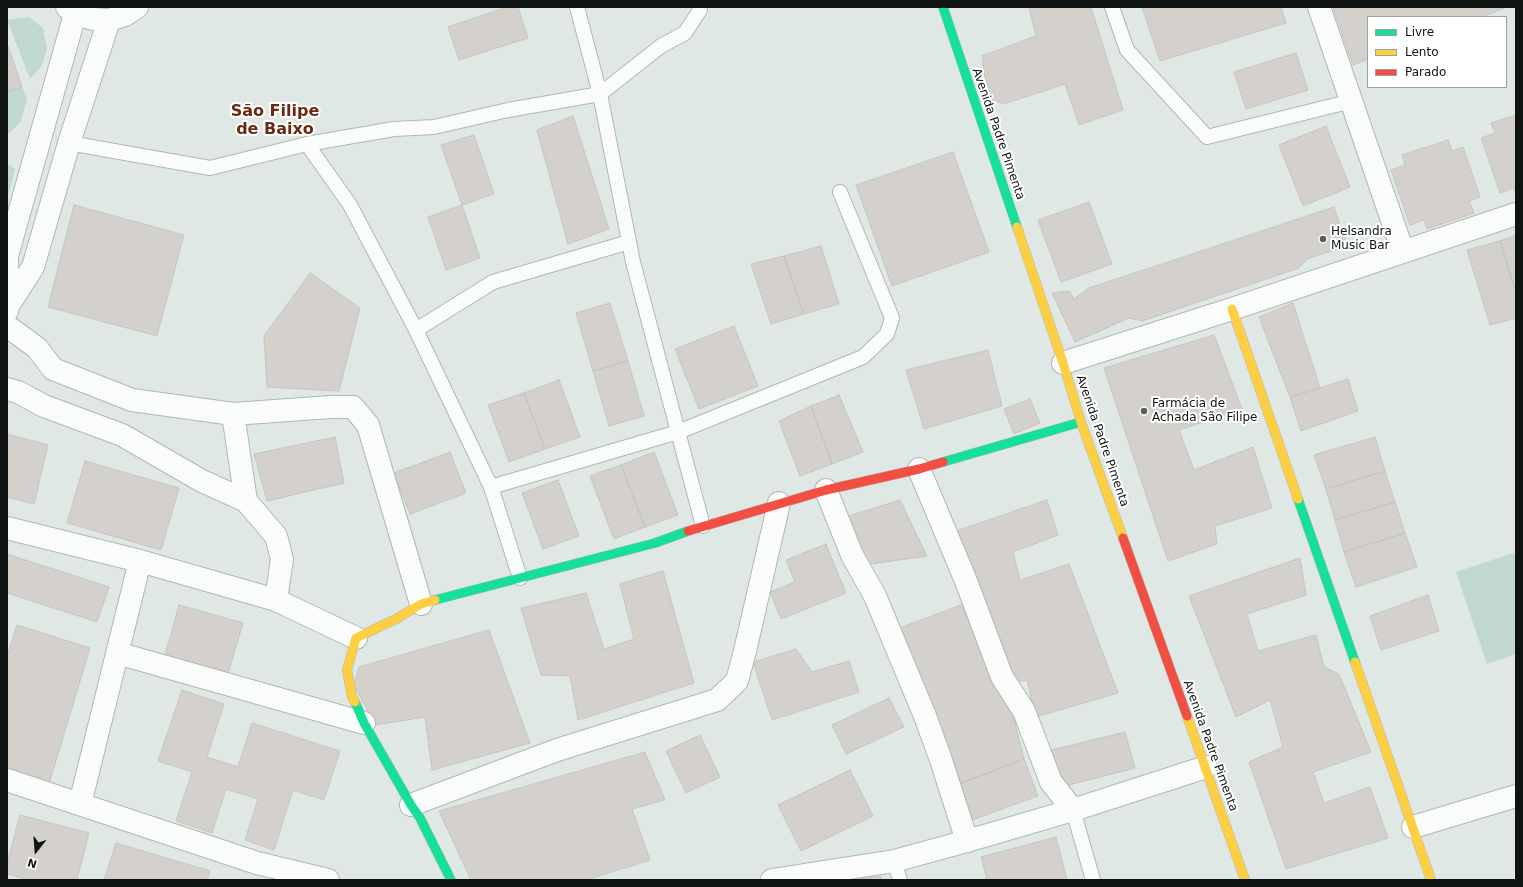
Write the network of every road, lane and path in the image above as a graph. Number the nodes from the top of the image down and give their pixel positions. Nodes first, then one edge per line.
1 (137, 7) edge
2 (577, 7) edge
3 (700, 7) edge
4 (943, 7) edge
5 (1112, 7) edge
6 (1319, 7) edge
7 (71, 11) edge
8 (109, 20) junction
9 (600, 94) junction
10 (1352, 101) junction
11 (69, 143) junction
12 (307, 144) junction
13 (840, 192) dead end
14 (1516, 214) edge
15 (630, 242) junction
16 (1403, 252) junction
17 (1232, 309) junction
18 (8, 314) edge
19 (416, 330) junction
20 (1062, 363) junction
21 (7, 389) edge
22 (233, 414) junction
23 (1081, 422) junction
24 (678, 432) junction
25 (919, 469) junction
26 (491, 487) junction
27 (826, 490) junction
28 (246, 501) junction
29 (779, 503) junction
30 (703, 526) junction
31 (7, 528) edge
32 (140, 561) junction
33 (520, 578) junction
34 (276, 600) junction
35 (421, 604) junction
36 (356, 638) junction
37 (117, 653) junction
38 (364, 723) junction
39 (1206, 767) junction
40 (7, 780) edge
41 (1516, 796) edge
42 (80, 804) junction
43 (411, 805) junction
44 (1073, 810) junction
45 (1413, 827) junction
46 (967, 842) junction
47 (897, 870) edge
48 (328, 880) edge
49 (451, 880) edge
50 (772, 880) edge
51 (1093, 880) edge
52 (1244, 880) edge
53 (1431, 880) edge

1 - 8 street
2 - 9 lane
3 - 9 lane
4 - 20 street, Avenida Padre Pimenta
5 - 10 lane
6 - 10 street
7 - 8 street
7 - 18 street
8 - 11 street
9 - 12 lane
9 - 15 lane
10 - 16 street
11 - 12 lane
11 - 18 street
12 - 19 lane
13 - 24 lane
14 - 16 street
15 - 19 lane
15 - 24 lane
16 - 17 street
17 - 20 street
17 - 45 street
18 - 22 street
19 - 26 lane
20 - 23 street, Avenida Padre Pimenta
21 - 28 street
22 - 28 street
22 - 35 street
23 - 25 street
23 - 39 street, Avenida Padre Pimenta
24 - 26 lane
24 - 30 lane
25 - 27 street
25 - 44 street
26 - 33 lane
27 - 29 street
27 - 46 street
28 - 34 street
29 - 30 street
29 - 43 street
30 - 33 street
31 - 32 street
32 - 34 street
32 - 37 street
33 - 35 street
34 - 36 street
35 - 36 street
36 - 38 street
37 - 38 street
37 - 42 street
38 - 43 street
39 - 44 street
39 - 52 street, Avenida Padre Pimenta
40 - 42 street
41 - 45 street
42 - 48 street
43 - 49 street
44 - 46 street
44 - 51 lane
45 - 53 street
46 - 47 street
47 - 50 street

